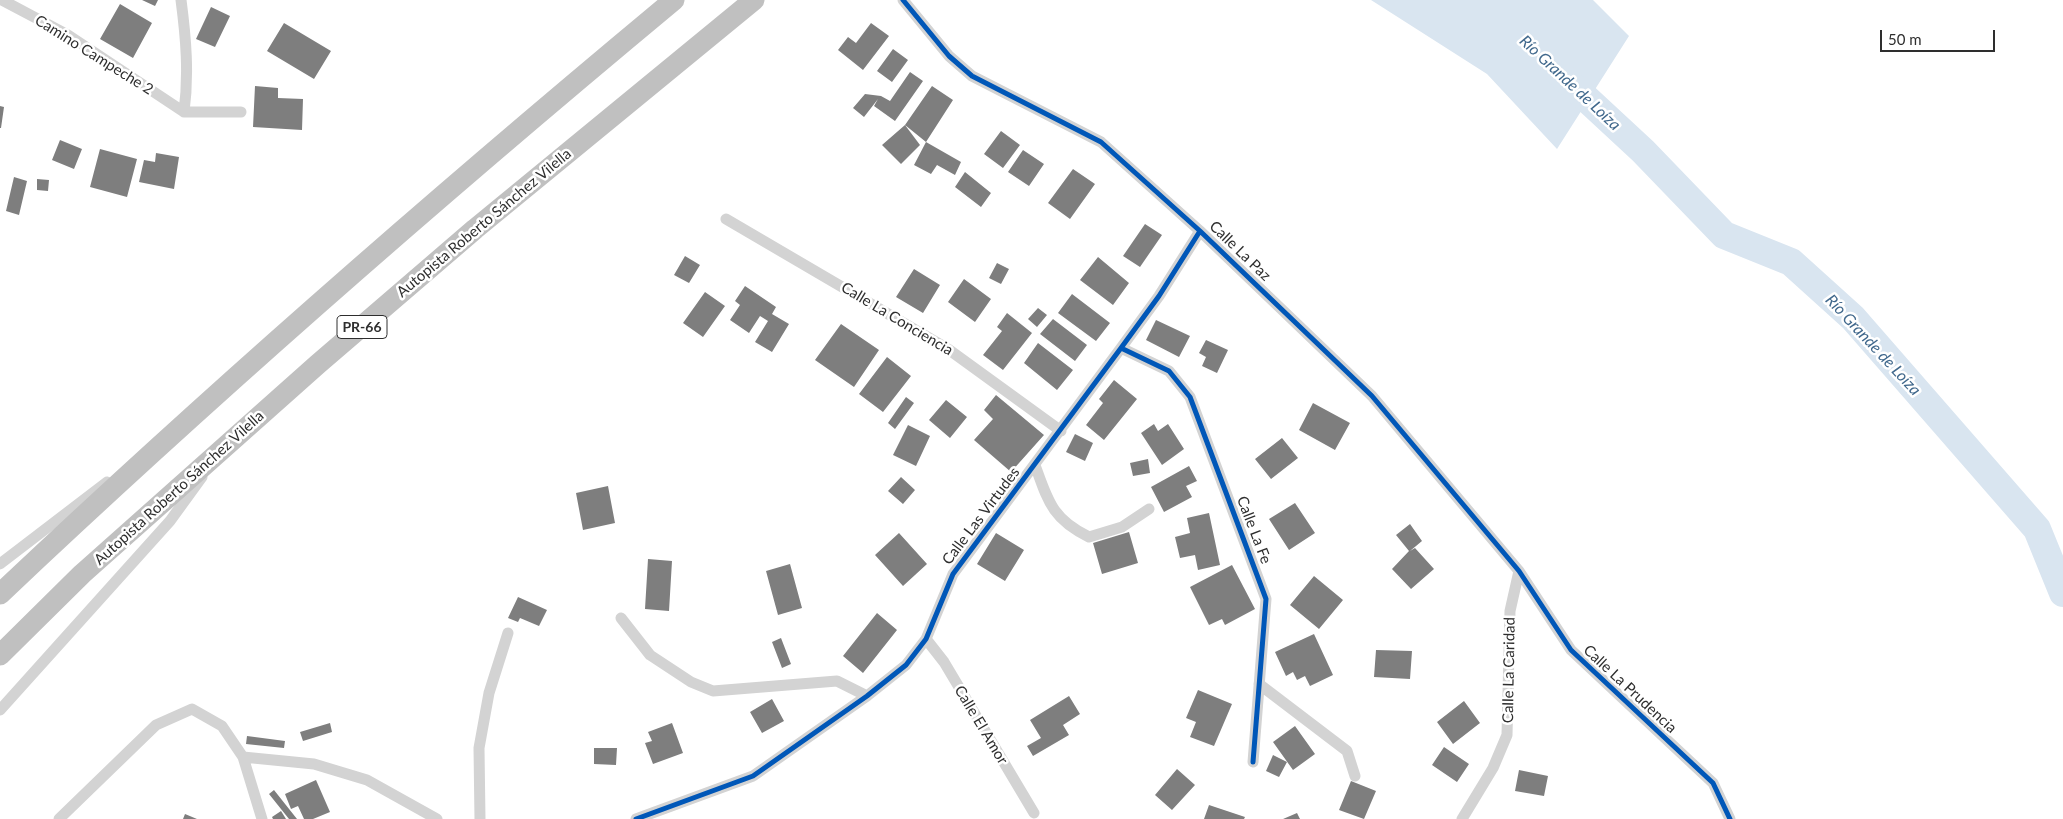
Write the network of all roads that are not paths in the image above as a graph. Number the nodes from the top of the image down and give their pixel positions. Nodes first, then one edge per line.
1 (2, 0) edge
2 (181, 0) edge
3 (674, 0) edge
4 (754, 0) edge
5 (903, 0) edge
6 (184, 112) junction
7 (241, 112) dead end
8 (726, 219) dead end
9 (1200, 231) junction
10 (1121, 348) junction
11 (195, 413) junction
12 (1061, 430) junction
13 (219, 454) junction
14 (1035, 464) junction
15 (1148, 509) dead end
16 (0, 564) edge
17 (1519, 570) junction
18 (0, 594) edge
19 (621, 618) dead end
20 (508, 633) dead end
21 (926, 640) junction
22 (0, 655) edge
23 (1259, 684) junction
24 (867, 696) junction
25 (0, 710) edge
26 (243, 757) junction
27 (1253, 762) dead end
28 (1355, 776) dead end
29 (1034, 813) dead end
30 (59, 819) edge
31 (262, 819) edge
32 (437, 819) edge
33 (480, 819) edge
34 (636, 819) edge
35 (1462, 819) edge
36 (1730, 819) edge

1 - 6 street, Camino Campeche 2
2 - 6 street
3 - 11 highway, PR-66
4 - 13 highway, Autopista Roberto Sánchez Vilella / PR-66
5 - 9 street, Calle La Paz
6 - 7 street
8 - 12 street, Calle La Conciencia
9 - 10 street, Calle Las Virtudes
9 - 17 street, Calle La Paz
10 - 12 street, Calle Las Virtudes
10 - 23 street, Calle La Fe
11 - 16 street
11 - 18 highway, PR-66
12 - 14 street, Calle Las Virtudes
13 - 22 highway, Autopista Roberto Sánchez Vilella / PR-66
13 - 25 street
14 - 15 street
14 - 21 street, Calle Las Virtudes
17 - 35 street, Calle La Caridad
17 - 36 street, Calle La Prudencia
19 - 24 street
20 - 33 street
21 - 24 street, Calle Las Virtudes
21 - 29 street, Calle El Amor
23 - 27 street, Calle La Fe
23 - 28 street
24 - 34 street, Calle Las Virtudes
26 - 30 street
26 - 31 street
26 - 32 street

